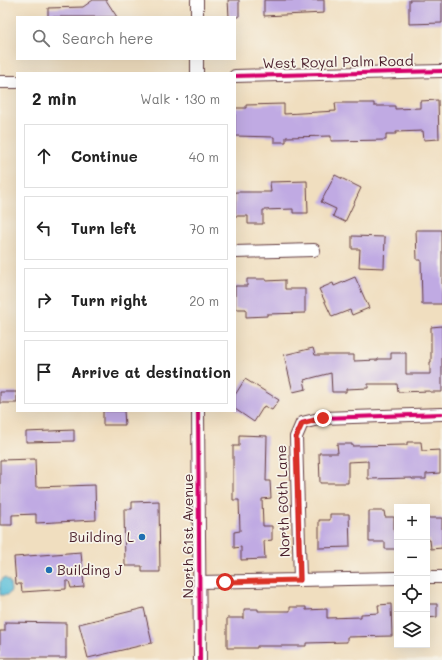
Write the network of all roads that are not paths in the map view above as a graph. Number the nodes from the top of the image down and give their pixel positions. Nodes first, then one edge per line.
1 (197, 0) edge
2 (197, 16) edge
3 (197, 60) edge
4 (442, 71) edge
5 (197, 72) edge
6 (236, 76) edge
7 (0, 82) edge
8 (16, 82) edge
9 (314, 250) dead end
10 (236, 252) edge
11 (198, 412) edge
12 (442, 414) edge
13 (442, 577) edge
14 (394, 578) edge
15 (430, 578) edge
16 (300, 580) junction
17 (200, 582) junction
18 (200, 660) edge

1 - 2 street
3 - 5 street
4 - 6 street, West Royal Palm Road
7 - 8 street
9 - 10 street
11 - 17 street, North 61st Avenue
12 - 16 street, North 60th Lane
13 - 15 street
14 - 16 street
16 - 17 street
17 - 18 street, North 61st Avenue

